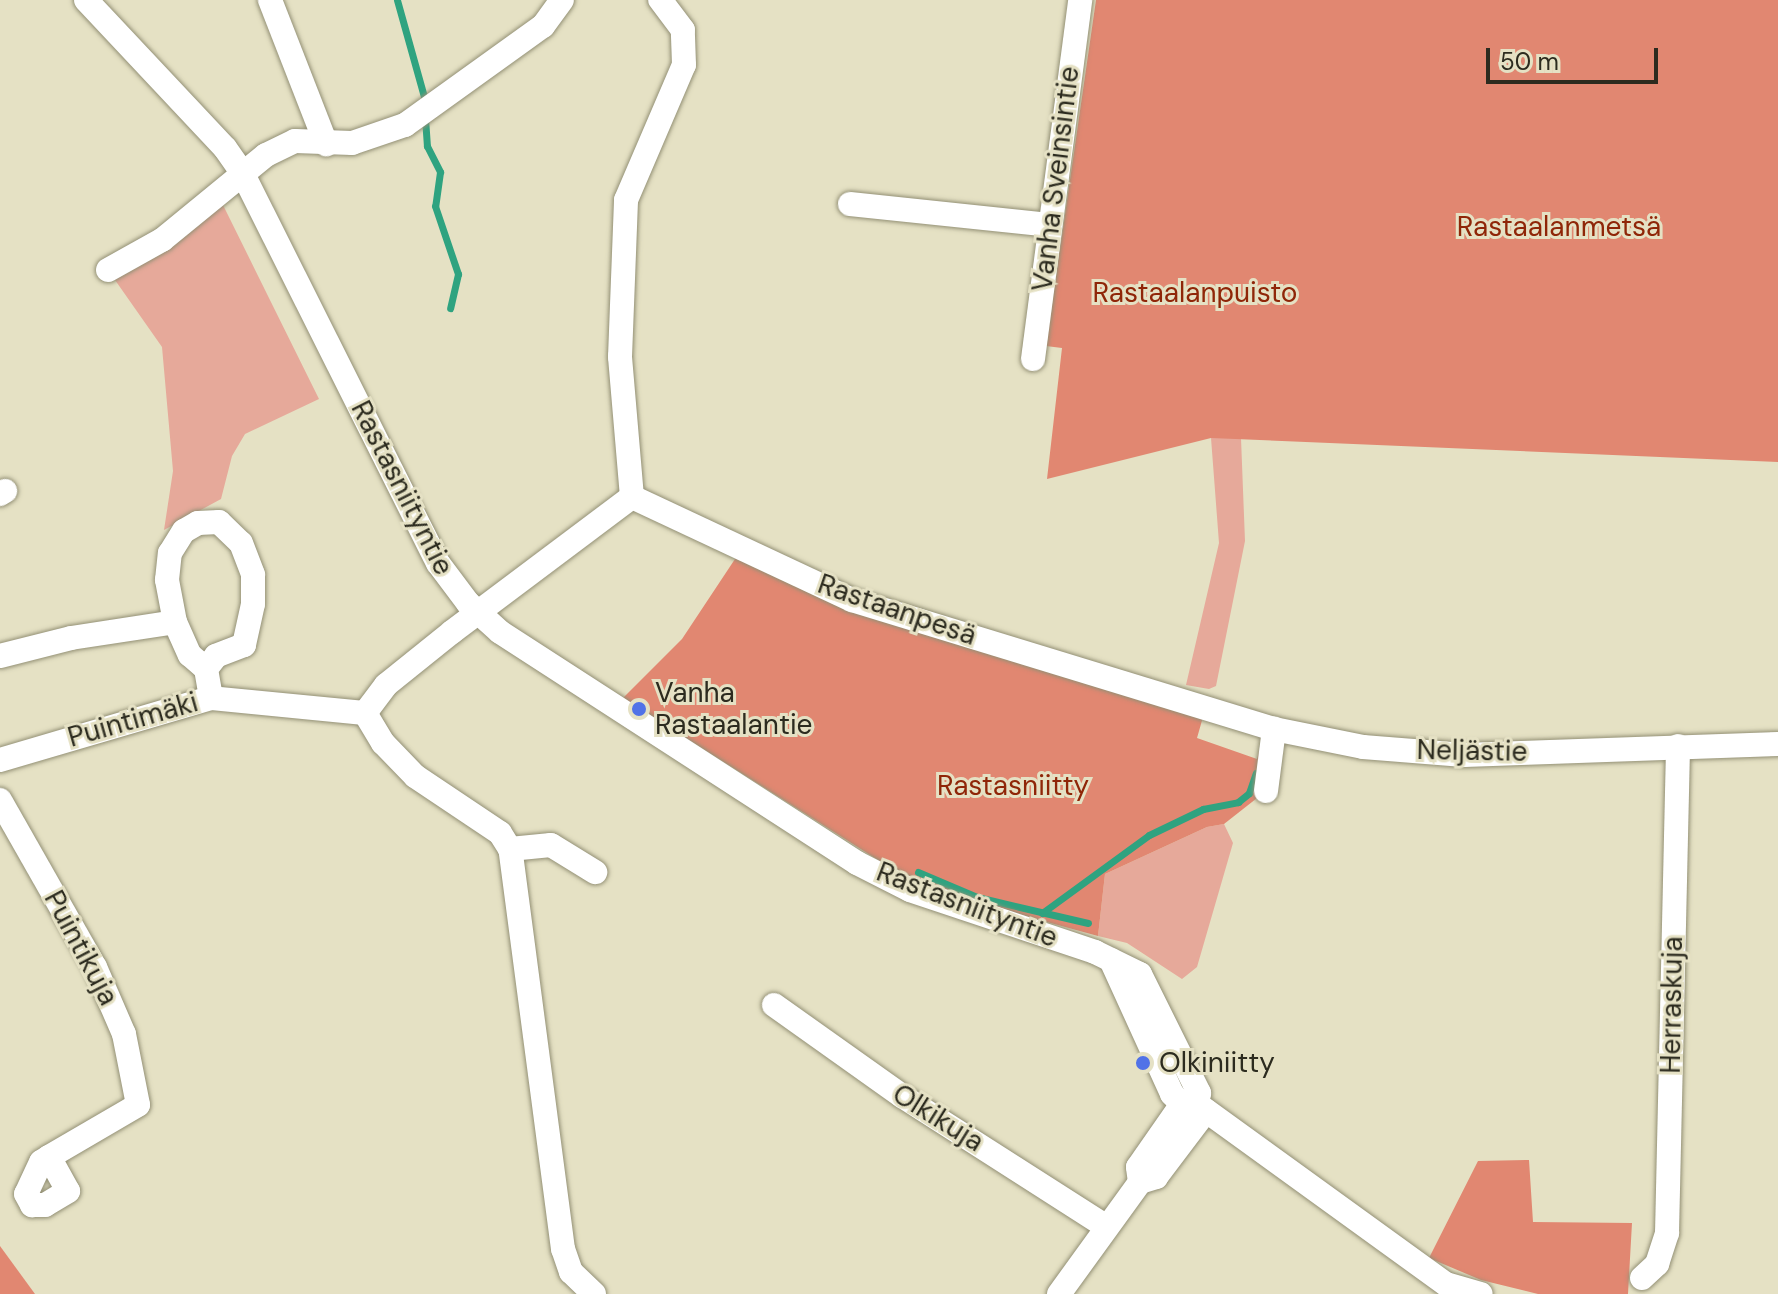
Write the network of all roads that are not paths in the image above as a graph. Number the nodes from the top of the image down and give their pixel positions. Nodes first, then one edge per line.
1 (86, 0) edge
2 (270, 0) edge
3 (562, 0) edge
4 (660, 0) edge
5 (1080, 0) edge
6 (326, 144) junction
7 (242, 172) junction
8 (850, 204) dead end
9 (1049, 225) junction
10 (108, 270) dead end
11 (1033, 359) dead end
12 (632, 497) junction
13 (477, 613) junction
14 (175, 622) junction
15 (0, 656) edge
16 (206, 669) junction
17 (1172, 697) joint
18 (211, 698) junction
19 (365, 713) junction
20 (1274, 729) junction
21 (1778, 744) edge
22 (1678, 746) junction
23 (0, 760) edge
24 (1266, 791) dead end
25 (0, 800) edge
26 (510, 849) junction
27 (595, 872) dead end
28 (774, 1005) dead end
29 (1195, 1106) junction
30 (49, 1157) dead end
31 (1105, 1226) junction
32 (1646, 1278) edge
33 (1443, 1289) edge
34 (594, 1294) edge
35 (1059, 1294) edge
36 (1481, 1294) edge

1 - 7 street, Rastasniityntie
2 - 6 street
3 - 6 street
4 - 12 street
5 - 9 street, Vanha Sveinsintie
6 - 7 street
7 - 10 street
7 - 13 street, Rastasniityntie
8 - 9 street
9 - 11 street, Vanha Sveinsintie
12 - 13 street
12 - 17 street, Rastaanpesä
13 - 19 street
13 - 29 street, Rastasniityntie
14 - 15 street
14 - 16 street
14 - 16 street
16 - 18 street
17 - 20 street, Neljästie
18 - 19 street, Puintimäki
18 - 23 street, Puintimäki
19 - 26 street
20 - 22 street, Neljästie
20 - 24 street
21 - 22 street, Neljästie
22 - 32 street, Herraskuja
25 - 30 street, Puintikuja
26 - 27 street
26 - 34 street
28 - 31 street, Olkikuja
29 - 31 street
29 - 33 street
31 - 35 street
33 - 36 street

